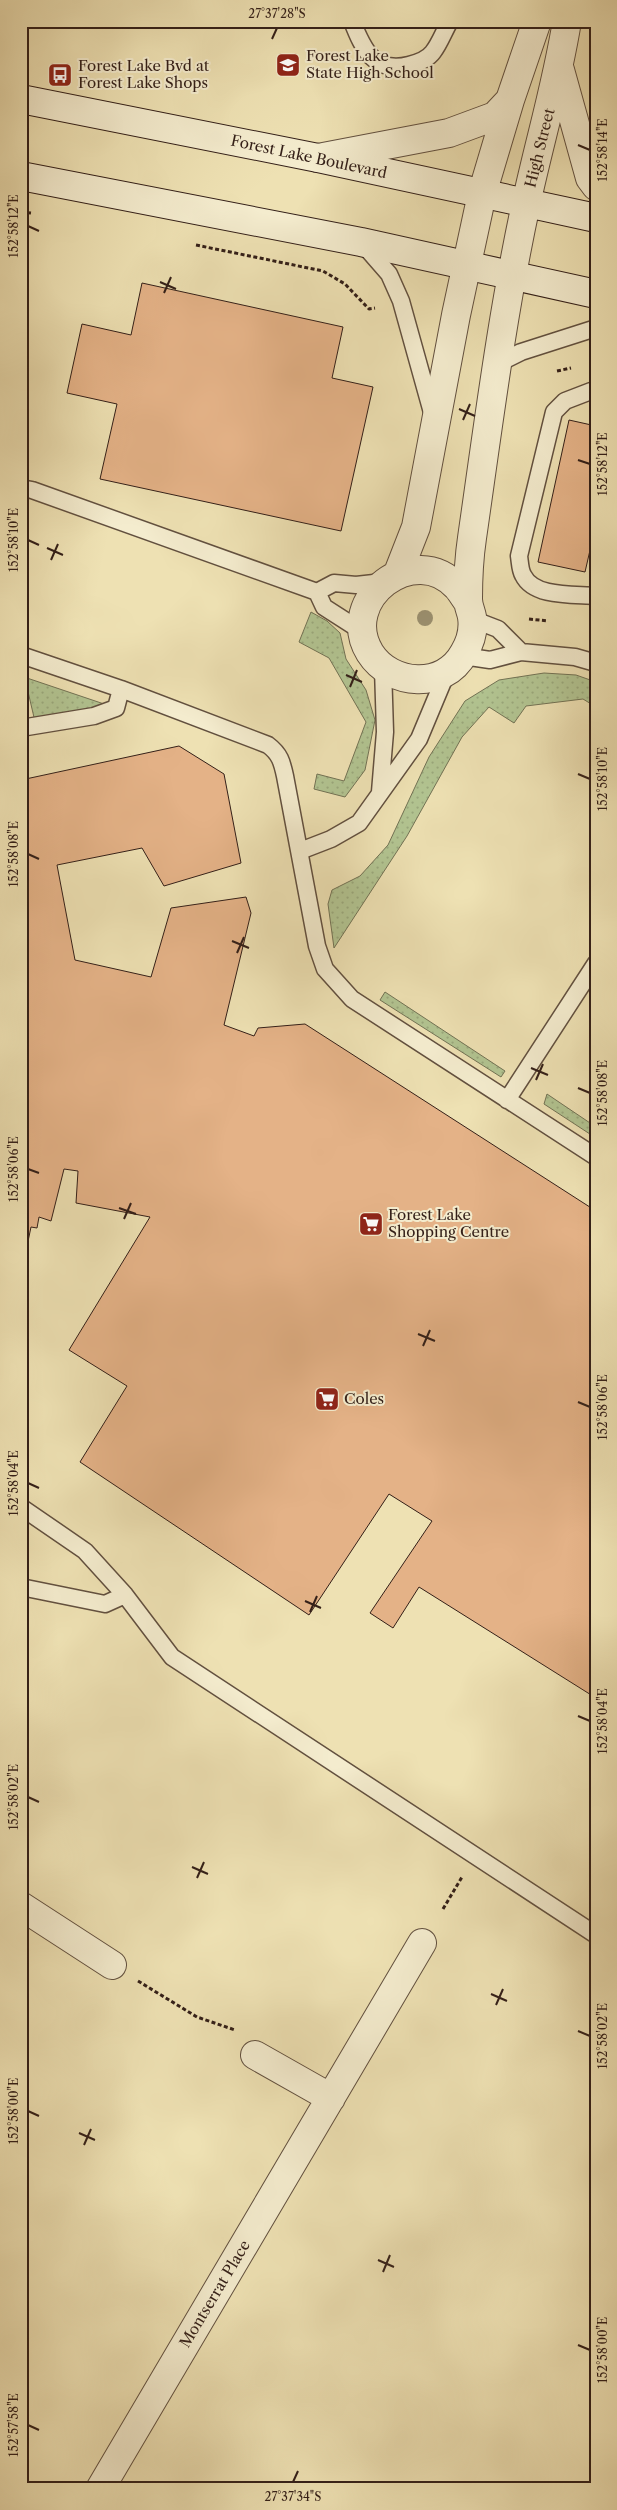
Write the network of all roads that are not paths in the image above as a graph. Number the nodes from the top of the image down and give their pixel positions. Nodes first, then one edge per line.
1 (352, 21) edge
2 (450, 21) edge
3 (567, 21) edge
4 (533, 24) edge
5 (560, 69) junction
6 (21, 99) edge
7 (510, 100) junction
8 (318, 158) junction
9 (21, 176) edge
10 (596, 186) edge
11 (482, 194) junction
12 (526, 204) junction
13 (596, 218) edge
14 (361, 242) junction
15 (466, 265) junction
16 (512, 275) junction
17 (596, 294) edge
18 (596, 328) edge
19 (497, 364) junction
20 (596, 393) edge
21 (436, 426) junction
22 (21, 488) edge
23 (391, 578) junction
24 (317, 592) junction
25 (596, 596) edge
26 (470, 611) junction
27 (363, 632) junction
28 (521, 652) junction
29 (21, 655) edge
30 (596, 663) edge
31 (455, 664) junction
32 (383, 668) junction
33 (121, 689) junction
34 (21, 728) edge
35 (380, 792) junction
36 (300, 851) junction
37 (596, 963) edge
38 (507, 1100) junction
39 (596, 1157) edge
40 (21, 1508) edge
41 (21, 1587) edge
42 (125, 1595) junction
43 (21, 1906) edge
44 (596, 1935) edge
45 (422, 1943) dead end
46 (112, 1965) road end
47 (254, 2055) dead end
48 (331, 2098) junction
49 (100, 2489) edge

1 - 2 lane
3 - 5 street, High Street
4 - 7 street
5 - 10 street
5 - 12 street, High Street
6 - 8 street, Forest Lake Boulevard
7 - 8 street
7 - 11 street
8 - 11 street, Forest Lake Boulevard
9 - 14 street
11 - 12 street, Forest Lake Boulevard
11 - 15 street
12 - 13 street, Forest Lake Boulevard
12 - 16 street, High Street
14 - 15 street
14 - 21 lane
15 - 16 street
15 - 21 street
16 - 17 street
16 - 19 street, High Street
18 - 19 lane
19 - 26 street, High Street
20 - 25 lane
21 - 23 street
22 - 24 lane
23 - 24 lane
23 - 26 street
23 - 27 street
24 - 27 lane
26 - 28 lane
26 - 31 street
27 - 32 street
28 - 30 lane
28 - 31 lane
29 - 33 lane
31 - 32 street
31 - 35 lane
32 - 35 lane
33 - 34 lane
33 - 36 lane
35 - 36 lane
36 - 38 lane
37 - 38 lane
38 - 39 lane
40 - 42 lane
41 - 42 lane
42 - 44 lane
43 - 46 street
45 - 48 street, Montserrat Place
47 - 48 street
48 - 49 street, Montserrat Place

